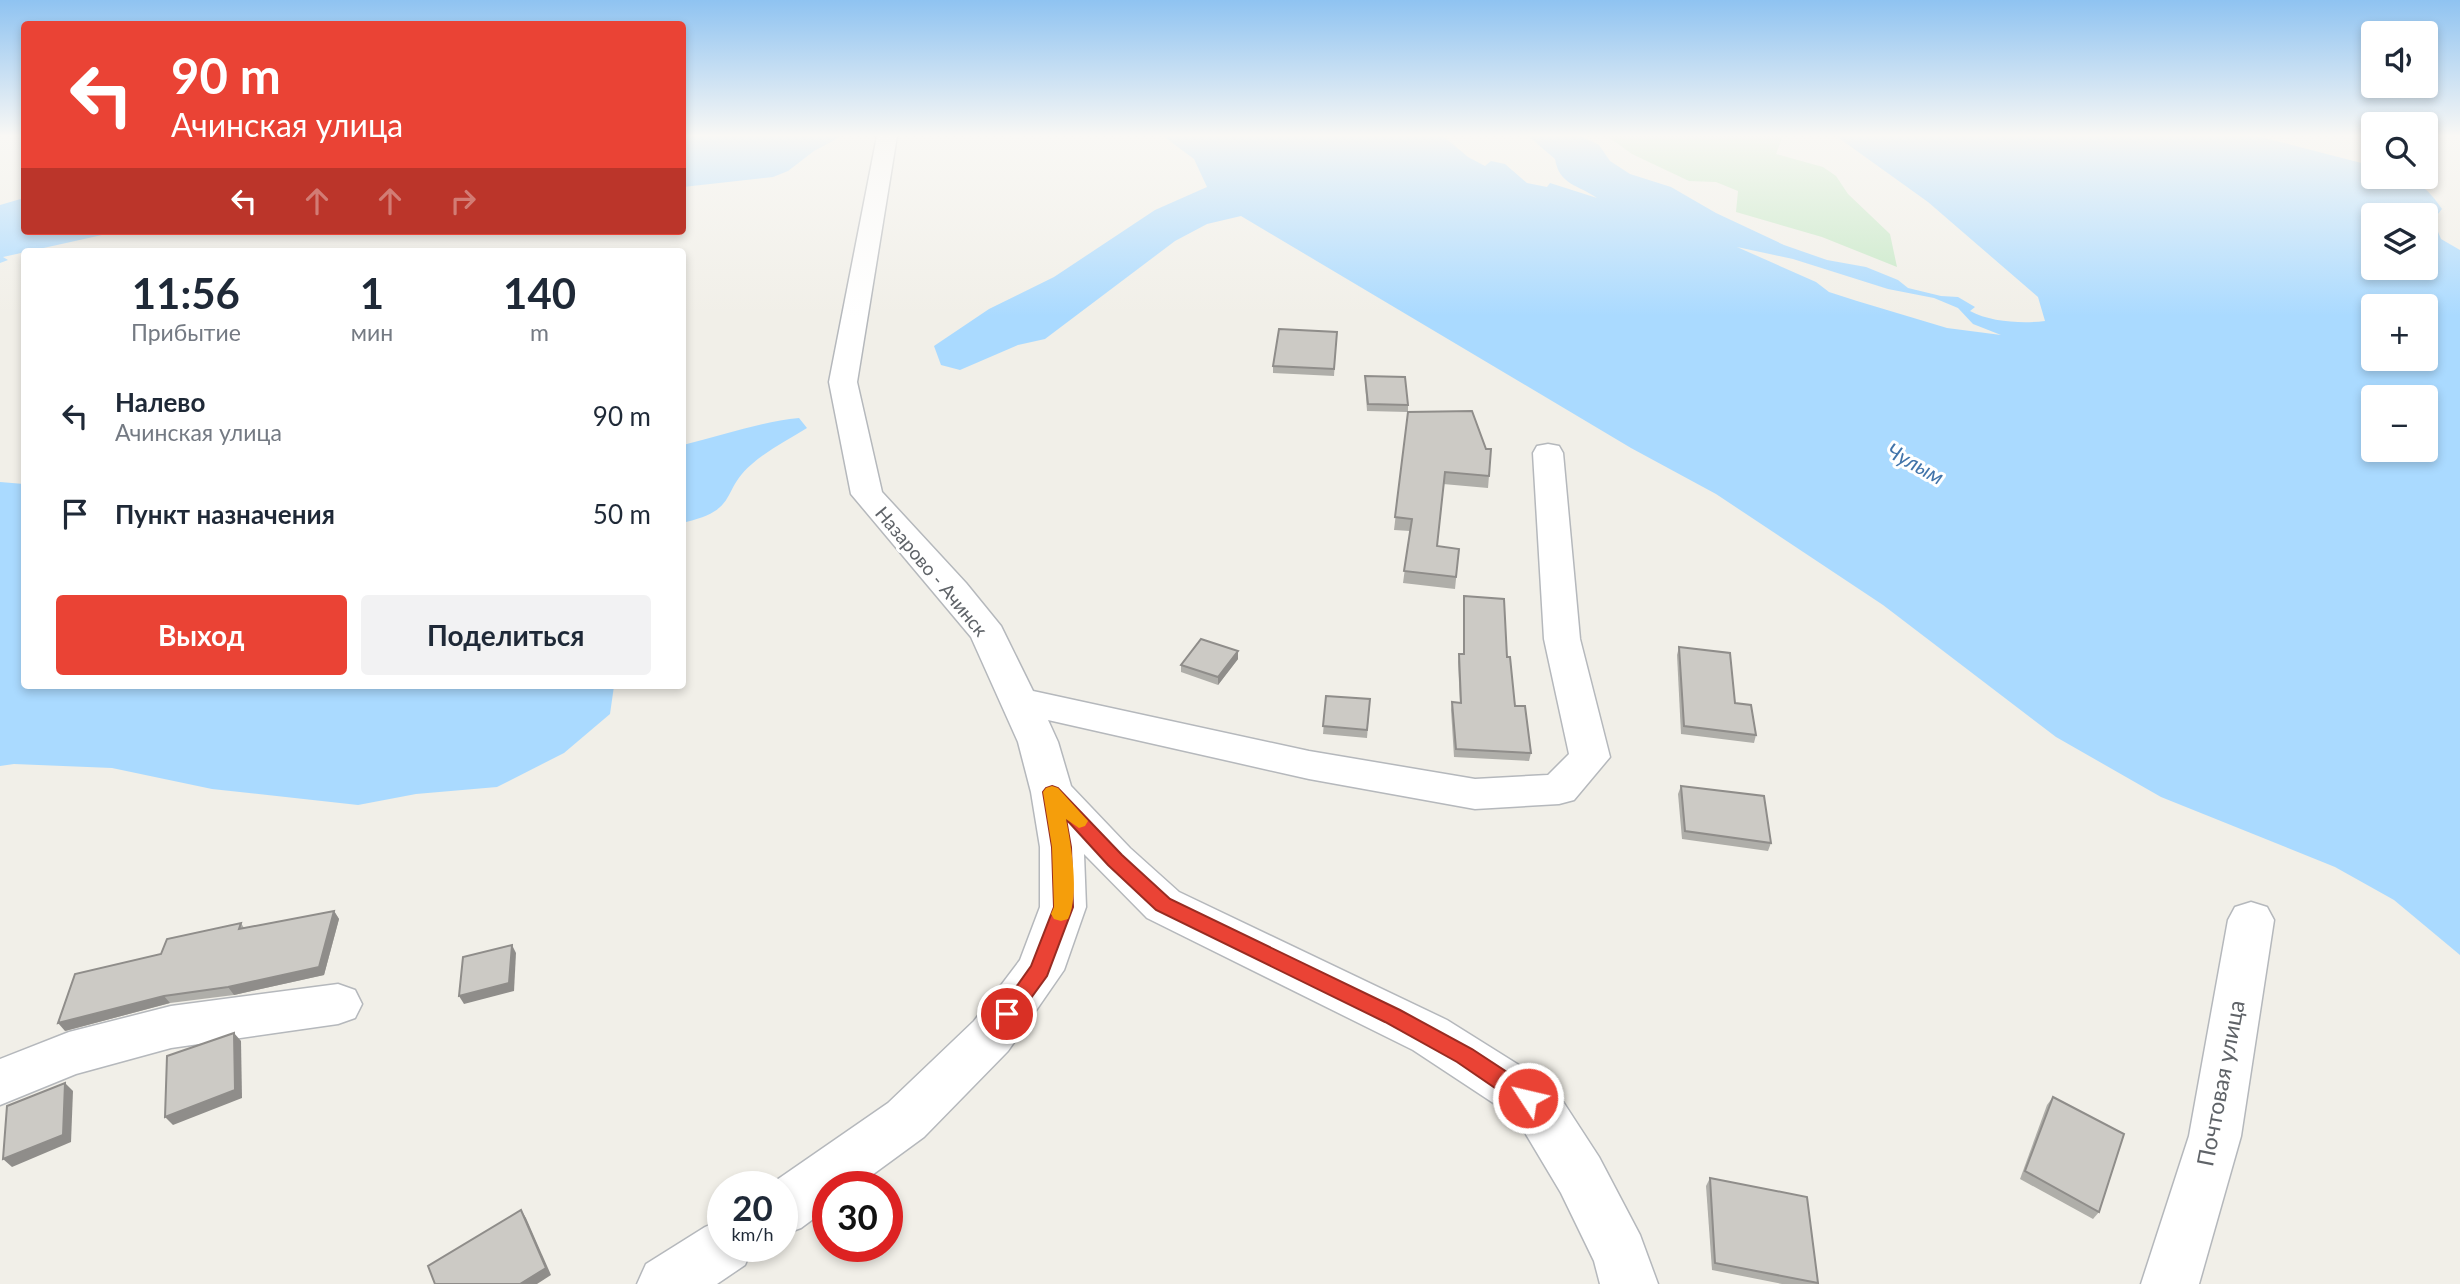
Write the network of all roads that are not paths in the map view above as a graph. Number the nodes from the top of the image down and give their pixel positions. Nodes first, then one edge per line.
1 (875, 196) edge
2 (1548, 453) dead end
3 (1020, 701) junction
4 (1052, 792) junction
5 (2251, 920) dead end
6 (338, 1004) dead end
7 (0, 1082) edge
8 (798, 1198) edge
9 (707, 1258) edge
10 (666, 1284) edge
11 (1629, 1284) edge
12 (2170, 1284) edge

1 - 3 street, Назарово - Ачинск
2 - 3 street
3 - 4 street, Назарово - Ачинск
4 - 8 street, Назарово - Ачинск
4 - 11 street
5 - 12 street, Почтовая улица
6 - 7 street
9 - 10 street

